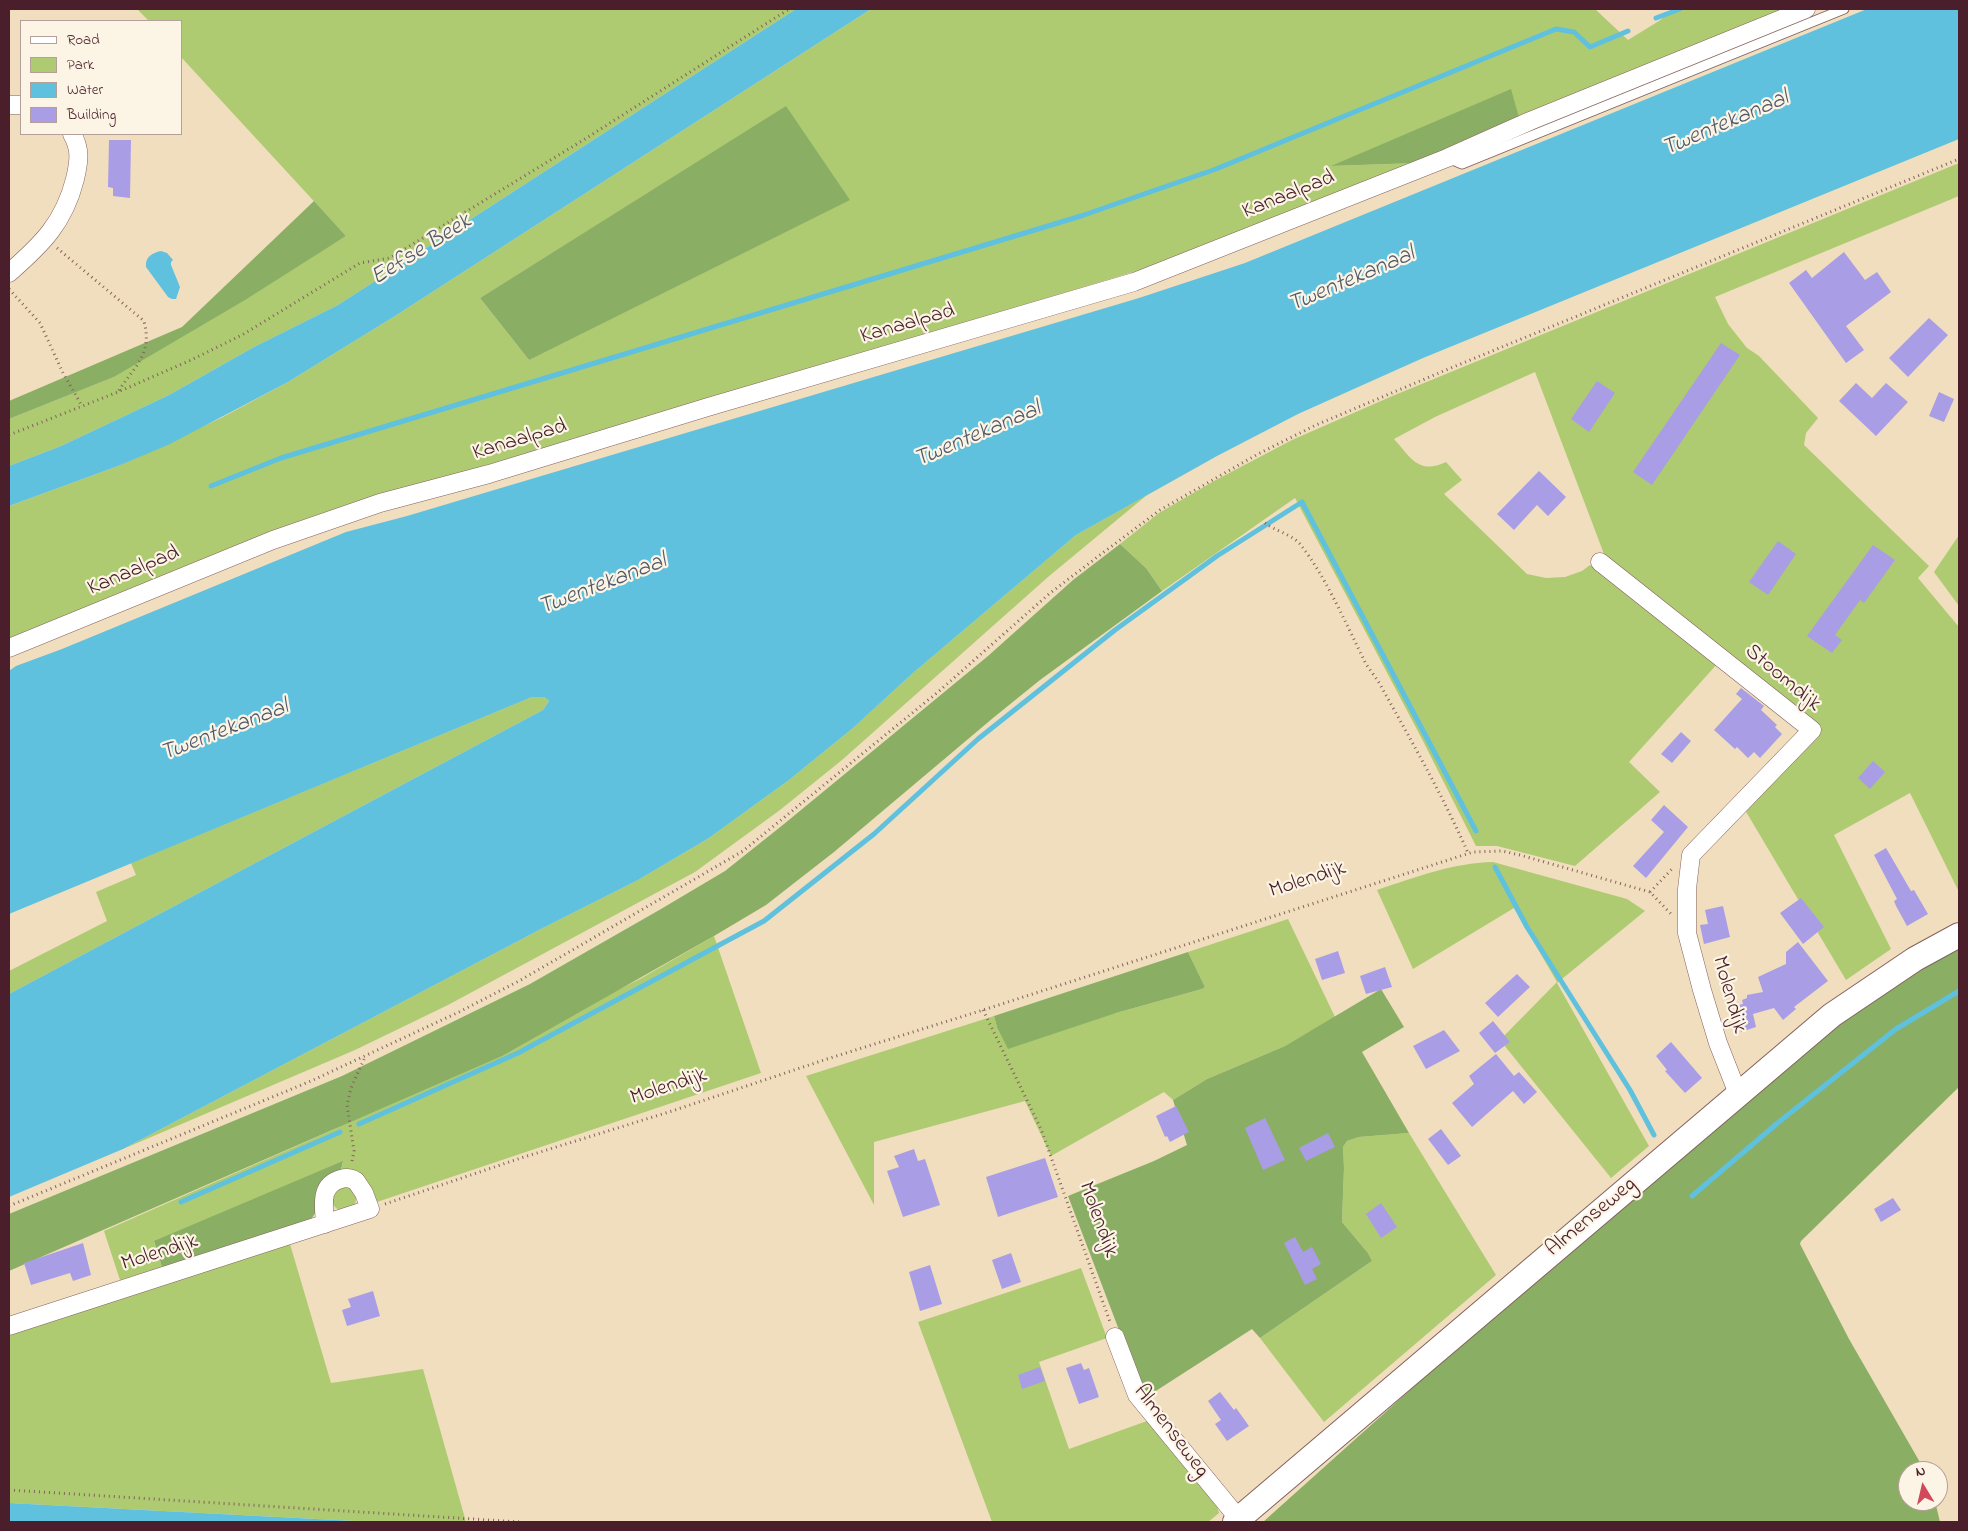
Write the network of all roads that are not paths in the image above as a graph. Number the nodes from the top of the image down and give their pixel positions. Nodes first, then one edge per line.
1 (1806, 9) edge
2 (1844, 9) edge
3 (73, 135) edge
4 (1447, 158) junction
5 (9, 273) edge
6 (1600, 562) dead end
7 (9, 648) edge
8 (1687, 933) joint
9 (1959, 935) edge
10 (1738, 1094) junction
11 (325, 1224) junction
12 (9, 1326) edge
13 (1115, 1336) road end
14 (1237, 1521) edge

1 - 4 street, Kanaalpad
2 - 4 lane
3 - 5 street
4 - 7 street, Kanaalpad
6 - 8 street, Stoomdijk
8 - 10 street, Molendijk
9 - 10 main road, Almenseweg
10 - 14 main road, Almenseweg
11 - 11 street, Molendijk
11 - 12 street, Molendijk
13 - 14 street, Almenseweg

